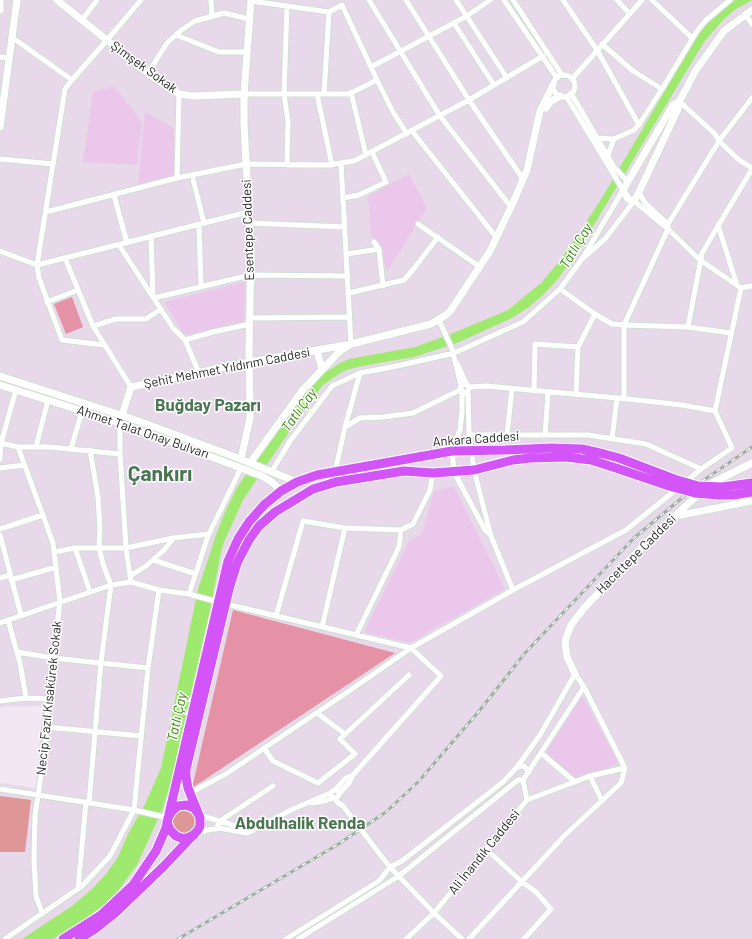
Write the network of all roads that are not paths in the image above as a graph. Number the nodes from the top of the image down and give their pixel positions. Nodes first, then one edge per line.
1 (17, 0) edge
2 (57, 0) edge
3 (97, 0) edge
4 (141, 0) edge
5 (211, 0) edge
6 (251, 0) edge
7 (369, 0) edge
8 (406, 0) edge
9 (456, 0) edge
10 (490, 0) edge
11 (504, 0) edge
12 (563, 0) edge
13 (617, 0) edge
14 (642, 0) edge
15 (652, 0) edge
16 (730, 0) edge
17 (0, 1) edge
18 (516, 1) edge
19 (341, 3) edge
20 (287, 6) junction
21 (0, 10) edge
22 (752, 10) edge
23 (329, 12) junction
24 (630, 14) junction
25 (745, 14) junction
26 (467, 16) junction
27 (212, 17) junction
28 (249, 19) junction
29 (82, 20) junction
30 (454, 23) junction
31 (752, 24) edge
32 (176, 35) junction
33 (429, 36) junction
34 (13, 38) junction
35 (692, 38) junction
36 (107, 40) junction
37 (602, 44) junction
38 (597, 50) junction
39 (400, 51) junction
40 (247, 52) junction
41 (543, 56) junction
42 (0, 57) edge
43 (10, 58) junction
44 (371, 67) junction
45 (148, 73) junction
46 (562, 75) junction
47 (507, 78) junction
48 (556, 78) junction
49 (572, 79) junction
50 (72, 80) junction
51 (377, 80) junction
52 (494, 85) junction
53 (553, 85) junction
54 (662, 89) junction
55 (351, 92) junction
56 (572, 93) junction
57 (179, 94) junction
58 (244, 94) junction
59 (284, 94) junction
60 (317, 94) junction
61 (324, 94) junction
62 (563, 96) junction
63 (752, 98) edge
64 (469, 100) junction
65 (679, 102) junction
66 (440, 116) junction
67 (639, 125) junction
68 (0, 127) edge
69 (412, 131) junction
70 (407, 134) junction
71 (534, 134) junction
72 (598, 138) junction
73 (614, 139) junction
74 (719, 141) junction
75 (372, 152) junction
76 (366, 155) junction
77 (608, 155) junction
78 (0, 159) edge
79 (341, 163) junction
80 (53, 164) junction
81 (246, 164) junction
82 (287, 165) junction
83 (332, 165) junction
84 (752, 169) edge
85 (192, 175) junction
86 (177, 178) junction
87 (523, 179) junction
88 (627, 181) junction
89 (622, 188) junction
90 (639, 192) junction
91 (114, 195) junction
92 (343, 198) junction
93 (634, 201) junction
94 (511, 208) junction
95 (46, 212) junction
96 (248, 212) junction
97 (249, 223) junction
98 (202, 224) junction
99 (418, 224) dead end
100 (718, 225) junction
101 (668, 226) junction
102 (345, 227) junction
103 (151, 236) junction
104 (438, 237) junction
105 (496, 238) junction
106 (374, 242) dead end
107 (127, 243) junction
108 (119, 245) junction
109 (379, 249) junction
110 (0, 251) edge
111 (346, 254) junction
112 (65, 258) junction
113 (582, 259) junction
114 (700, 260) junction
115 (37, 265) junction
116 (480, 267) junction
117 (250, 275) junction
118 (348, 276) junction
119 (201, 286) junction
120 (383, 286) junction
121 (739, 286) junction
122 (752, 286) edge
123 (560, 289) junction
124 (78, 290) junction
125 (349, 293) junction
126 (154, 298) junction
127 (47, 302) junction
128 (161, 309) junction
129 (594, 314) junction
130 (349, 317) junction
131 (439, 320) junction
132 (250, 321) junction
133 (624, 325) junction
134 (93, 326) junction
135 (688, 326) junction
136 (730, 333) junction
137 (185, 340) junction
138 (351, 344) junction
139 (104, 345) junction
140 (578, 347) junction
141 (317, 350) junction
142 (454, 354) junction
143 (249, 362) junction
144 (322, 369) junction
145 (199, 373) junction
146 (360, 373) junction
147 (0, 376) edge
148 (0, 385) edge
149 (131, 387) junction
150 (464, 388) junction
151 (512, 389) junction
152 (16, 390) junction
153 (534, 391) junction
154 (548, 393) junction
155 (576, 395) junction
156 (617, 398) junction
157 (624, 398) junction
158 (48, 400) junction
159 (82, 411) junction
160 (715, 411) junction
161 (122, 414) junction
162 (120, 423) junction
163 (345, 427) junction
164 (469, 435) junction
165 (507, 435) junction
166 (545, 435) junction
167 (612, 439) junction
168 (1, 443) edge
169 (18, 447) junction
170 (36, 447) junction
171 (71, 449) junction
172 (90, 450) junction
173 (471, 450) junction
174 (452, 451) junction
175 (120, 454) junction
176 (0, 459) edge
177 (241, 459) junction
178 (752, 463) edge
179 (24, 465) junction
180 (248, 466) junction
181 (0, 468) edge
182 (701, 469) junction
183 (270, 470) junction
184 (474, 470) junction
185 (335, 472) junction
186 (454, 472) junction
187 (433, 473) junction
188 (297, 482) junction
189 (671, 482) junction
190 (752, 483) edge
191 (281, 491) junction
192 (721, 491) junction
193 (752, 492) edge
194 (752, 501) edge
195 (43, 515) junction
196 (673, 517) junction
197 (345, 528) junction
198 (0, 529) edge
199 (401, 530) junction
200 (210, 534) junction
201 (0, 535) edge
202 (491, 536) junction
203 (173, 538) junction
204 (75, 548) junction
205 (99, 548) junction
206 (126, 548) junction
207 (54, 552) junction
208 (153, 560) junction
209 (56, 567) junction
210 (196, 574) junction
211 (130, 576) junction
212 (11, 577) junction
213 (0, 578) edge
214 (132, 582) junction
215 (111, 585) junction
216 (159, 590) junction
217 (513, 590) junction
218 (90, 592) junction
219 (189, 594) junction
220 (60, 602) junction
221 (219, 602) junction
222 (21, 616) junction
223 (276, 616) junction
224 (8, 620) junction
225 (0, 623) edge
226 (322, 627) junction
227 (356, 635) junction
228 (411, 648) junction
229 (18, 652) junction
230 (53, 658) junction
231 (101, 662) junction
232 (148, 668) junction
233 (575, 674) junction
234 (409, 675) dead end
235 (584, 688) junction
236 (26, 698) junction
237 (48, 699) junction
238 (0, 701) edge
239 (317, 713) junction
240 (46, 727) junction
241 (95, 731) junction
242 (345, 734) junction
243 (141, 736) junction
244 (264, 748) junction
245 (541, 753) junction
246 (625, 768) junction
247 (515, 769) junction
248 (529, 772) junction
249 (590, 776) junction
250 (520, 780) junction
251 (575, 782) junction
252 (273, 786) dead end
253 (0, 789) edge
254 (190, 793) junction
255 (39, 794) junction
256 (335, 795) junction
257 (526, 800) junction
258 (602, 801) junction
259 (87, 802) junction
260 (137, 811) junction
261 (199, 815) junction
262 (166, 817) junction
263 (220, 821) junction
264 (216, 828) junction
265 (253, 831) junction
266 (196, 834) junction
267 (486, 849) junction
268 (390, 867) junction
269 (400, 876) junction
270 (522, 882) junction
271 (78, 889) junction
272 (42, 913) junction
273 (434, 913) junction
274 (295, 938) edge
275 (5, 939) edge
276 (63, 939) edge
277 (79, 939) edge
278 (286, 939) edge
279 (406, 939) edge
280 (462, 939) edge
281 (469, 939) edge
282 (524, 939) edge

1 - 34 street
2 - 29 street, Şimşek Sokak
3 - 29 street
4 - 36 street
5 - 27 street
6 - 20 street
6 - 28 street, Esentepe Caddesi
7 - 39 street
8 - 33 street
9 - 26 street
10 - 26 street
11 - 41 street
12 - 38 street
13 - 24 street
14 - 24 street
15 - 35 street
16 - 35 street
17 - 21 street
18 - 46 street
19 - 23 street
19 - 44 street
20 - 23 street
20 - 59 street
22 - 25 street
23 - 61 street
24 - 37 street
25 - 31 street
25 - 65 street
26 - 30 street
26 - 47 street
27 - 28 street
27 - 32 street
28 - 40 street, Esentepe Caddesi
29 - 36 street, Şimşek Sokak
30 - 33 street
30 - 52 street
32 - 40 street
32 - 45 street
33 - 39 street
33 - 64 street
34 - 43 street
34 - 50 street
35 - 54 street
36 - 45 street, Şimşek Sokak
36 - 50 street
37 - 38 street
37 - 54 street
38 - 49 street
38 - 67 street
39 - 44 street
39 - 66 street
40 - 58 street, Esentepe Caddesi
41 - 47 street
41 - 48 street
42 - 43 street
43 - 68 street
44 - 51 street
45 - 57 street, Şimşek Sokak
46 - 48 street
46 - 49 street
47 - 52 street
48 - 53 street
49 - 56 street
50 - 80 street
51 - 55 street
51 - 70 street
52 - 64 street
53 - 62 street
53 - 71 street
54 - 67 street
55 - 61 street
55 - 76 street
56 - 62 street
56 - 72 street
57 - 58 street, Şimşek Sokak
57 - 86 street
58 - 59 street
58 - 81 street, Esentepe Caddesi
59 - 60 street
59 - 82 street
60 - 61 street
60 - 83 street
62 - 71 street
62 - 89 street
63 - 74 street
64 - 66 street
64 - 87 street
65 - 74 street
65 - 88 street
65 - 90 street
66 - 69 street
66 - 94 street
67 - 73 street
69 - 70 street
69 - 105 street
70 - 75 street
71 - 87 street
72 - 73 street
72 - 77 street
73 - 77 street
74 - 84 street
74 - 101 street
75 - 76 street
75 - 92 street
76 - 79 street
77 - 88 street
78 - 80 street
79 - 83 street
79 - 92 street
80 - 95 street
81 - 82 street
81 - 85 street
81 - 96 street, Esentepe Caddesi
82 - 83 street
84 - 100 street
85 - 86 street
85 - 98 street
86 - 91 street
87 - 94 street
88 - 89 street
88 - 90 street
89 - 93 street
89 - 113 street
90 - 93 street
90 - 101 street
91 - 95 street
91 - 107 street
92 - 102 street
93 - 101 street
93 - 113 street
94 - 105 street
95 - 115 street
96 - 97 street, Esentepe Caddesi
96 - 98 street
97 - 102 street
97 - 117 street, Esentepe Caddesi
98 - 103 street
98 - 119 street
99 - 104 street
100 - 114 street
100 - 121 street
101 - 114 street
101 - 133 street
102 - 111 street
103 - 107 street
103 - 126 street
104 - 116 street
104 - 120 street
105 - 116 street
106 - 109 street
107 - 108 street
108 - 112 street
108 - 126 street
109 - 111 street
109 - 120 street
110 - 115 street
111 - 118 street
112 - 115 street
112 - 124 street
113 - 123 street
114 - 121 street
114 - 135 street
115 - 127 street
116 - 131 street
117 - 118 street
117 - 119 street
117 - 132 street, Esentepe Caddesi
118 - 125 street
119 - 126 street
120 - 125 street
121 - 122 street
121 - 136 street
123 - 129 street
123 - 142 street
124 - 127 street
124 - 134 street
125 - 130 street
126 - 128 street
127 - 139 street
128 - 134 street
128 - 137 street
129 - 133 street
129 - 140 street
130 - 132 street
130 - 138 street
131 - 138 street, Şehit Mehmet Yıldırım Caddesi
131 - 142 street
132 - 137 street
132 - 143 street, Esentepe Caddesi
133 - 135 street
133 - 157 street
134 - 139 street
135 - 136 street
136 - 160 street
137 - 145 street
138 - 141 street, Şehit Mehmet Yıldırım Caddesi
138 - 144 street
139 - 149 street
140 - 153 street
140 - 155 street
141 - 143 street, Şehit Mehmet Yıldırım Caddesi
141 - 144 street
142 - 146 street
142 - 150 street
143 - 145 street, Şehit Mehmet Yıldırım Caddesi
143 - 177 street, Esentepe Caddesi
144 - 180 street
145 - 149 street, Şehit Mehmet Yıldırım Caddesi
146 - 163 street
146 - 183 street
147 - 161 street, Ahmet Talat Onay Bulvarı
148 - 152 street, Ahmet Talat Onay Bulvarı
149 - 161 street, Şehit Mehmet Yıldırım Caddesi
150 - 151 street
150 - 163 street
150 - 164 street
150 - 174 street
151 - 153 street
151 - 165 street
152 - 158 street, Ahmet Talat Onay Bulvarı
152 - 168 street
153 - 154 street
154 - 155 street
154 - 166 street
155 - 156 street
156 - 157 street
156 - 167 street
157 - 160 street
158 - 159 street, Ahmet Talat Onay Bulvarı
158 - 170 street
159 - 162 street, Ahmet Talat Onay Bulvarı
159 - 171 street
160 - 182 street
161 - 177 street, Ahmet Talat Onay Bulvarı
162 - 175 street
162 - 180 street, Ahmet Talat Onay Bulvarı
163 - 185 street
164 - 165 street
164 - 173 street
165 - 166 street
166 - 167 street
167 - 182 street
168 - 169 street
168 - 176 street
169 - 170 street
169 - 179 street, Necip Fazıl Kısakürek Sokak
170 - 171 street
171 - 172 street
172 - 175 street
172 - 205 street
173 - 174 highway, Ankara Caddesi
173 - 184 street
173 - 189 highway, Ankara Caddesi
174 - 185 highway, Ankara Caddesi
174 - 186 street
175 - 206 street
177 - 180 street, Ahmet Talat Onay Bulvarı
178 - 196 street, Hacettepe Caddesi
179 - 181 street
179 - 195 street, Necip Fazıl Kısakürek Sokak
180 - 183 street
180 - 191 street, Ahmet Talat Onay Bulvarı
180 - 200 street
182 - 217 street
183 - 188 street
184 - 186 highway
184 - 189 highway
184 - 202 street
185 - 188 highway, Ankara Caddesi
186 - 187 highway
186 - 202 street
187 - 199 street
187 - 221 highway
188 - 191 highway, Ankara Caddesi
189 - 192 highway, bridge
190 - 192 highway
191 - 221 highway, Ankara Caddesi
192 - 193 highway
194 - 196 street
195 - 198 street
195 - 207 street, Necip Fazıl Kısakürek Sokak
196 - 233 street, Hacettepe Caddesi
197 - 199 street
197 - 223 street
197 - 226 street
199 - 227 street
200 - 203 street
200 - 210 street
201 - 212 street
202 - 217 street
203 - 206 street
203 - 208 street
204 - 205 street
204 - 207 street
204 - 218 street
205 - 206 street
205 - 215 street
206 - 211 street
207 - 209 street, Necip Fazıl Kısakürek Sokak
208 - 210 street
208 - 211 street
209 - 212 street
209 - 220 street, Necip Fazıl Kısakürek Sokak
210 - 219 street
211 - 214 street
212 - 213 street
212 - 222 street
214 - 215 street
214 - 216 street
215 - 218 street
215 - 231 street
216 - 219 street
216 - 232 street
217 - 228 street
218 - 220 street
219 - 221 street
220 - 222 street
220 - 230 street, Necip Fazıl Kısakürek Sokak
221 - 223 street
221 - 254 highway
221 - 262 highway
222 - 224 street
223 - 226 street
224 - 225 street
224 - 229 street
226 - 227 street
227 - 228 street
228 - 239 street
228 - 256 street
229 - 230 street
229 - 236 street
230 - 231 street
230 - 237 street, Necip Fazıl Kısakürek Sokak
231 - 232 street
231 - 241 street
232 - 243 street
233 - 235 street
233 - 247 street
234 - 242 street
235 - 245 street
235 - 246 street
236 - 237 street
236 - 238 street
237 - 240 street, Necip Fazıl Kısakürek Sokak
239 - 242 street
239 - 244 street
240 - 241 street
240 - 255 street, Necip Fazıl Kısakürek Sokak
241 - 243 street
241 - 259 street
242 - 244 street
243 - 260 street
244 - 254 street
245 - 248 street
245 - 251 street
246 - 249 street
246 - 258 street
247 - 248 street
247 - 250 street
247 - 268 street
248 - 250 street
249 - 251 street
249 - 258 street
250 - 257 street, Ali İnandık Caddesi
250 - 269 street
251 - 257 street
252 - 263 street
253 - 255 street
254 - 261 highway
255 - 259 street
255 - 272 street, Necip Fazıl Kısakürek Sokak
256 - 265 street
256 - 268 street, bridge
257 - 267 street, Ali İnandık Caddesi
258 - 270 street
259 - 260 street
259 - 271 street
260 - 262 street
260 - 271 street
261 - 262 highway
261 - 263 street
261 - 266 highway
262 - 266 highway
262 - 276 highway
263 - 264 street
263 - 265 street
264 - 265 street
264 - 266 street
266 - 277 highway
267 - 270 street
267 - 273 street, Ali İnandık Caddesi
268 - 269 street
268 - 274 street
269 - 273 street
269 - 274 street
270 - 281 street
270 - 282 street
271 - 272 street
272 - 275 street
273 - 279 street, Ali İnandık Caddesi
273 - 280 street
274 - 278 street

